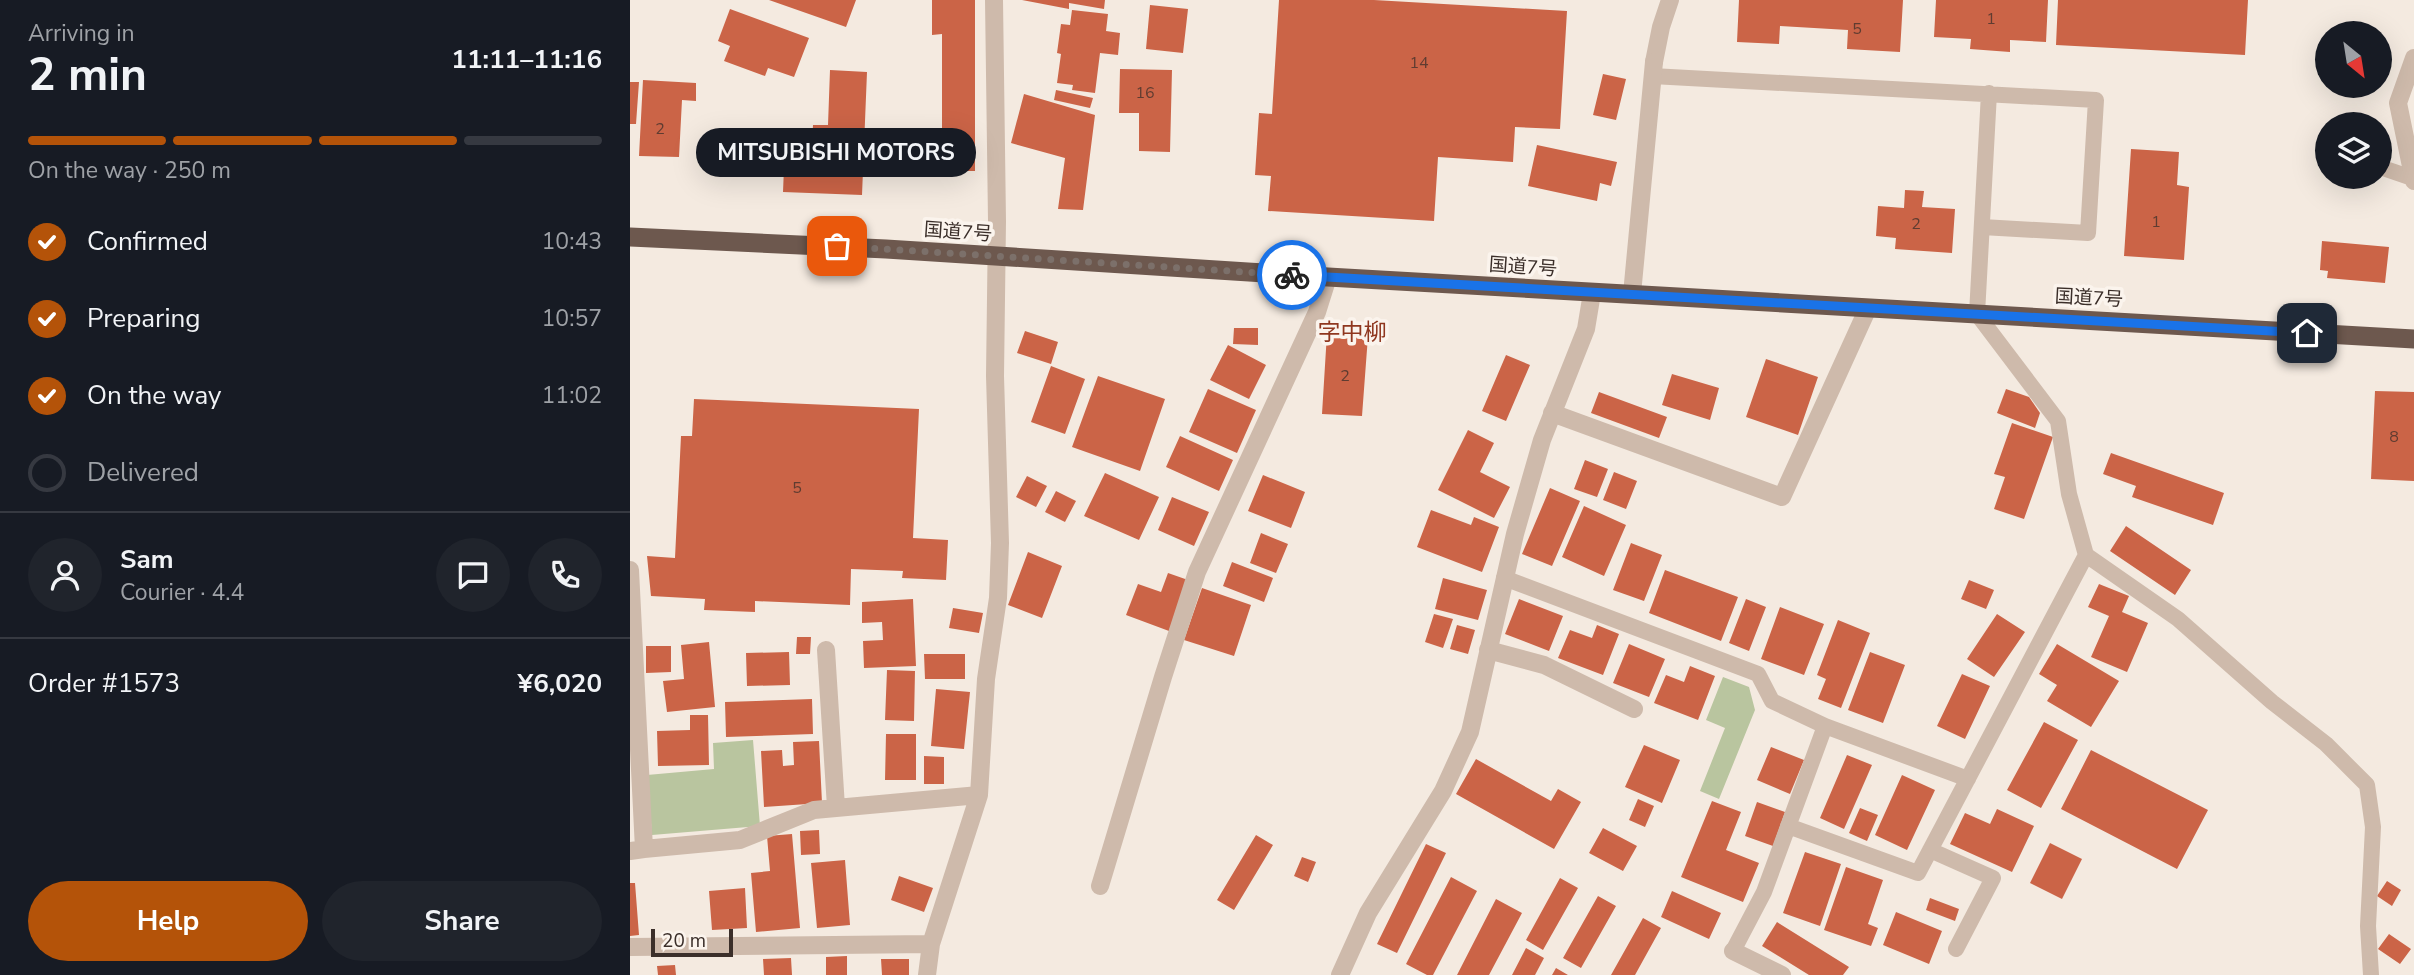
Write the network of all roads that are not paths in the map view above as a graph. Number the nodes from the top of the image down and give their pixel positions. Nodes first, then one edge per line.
1 (994, 0) edge
2 (1670, 0) edge
3 (2414, 58) edge
4 (1653, 69) junction
5 (1989, 93) junction
6 (2392, 171) edge
7 (2413, 179) edge
8 (1982, 227) junction
9 (630, 237) edge
10 (997, 257) junction
11 (1328, 278) junction
12 (1592, 293) junction
13 (1632, 294) junction
14 (1868, 308) junction
15 (1977, 314) junction
16 (2414, 339) edge
17 (1552, 413) junction
18 (2086, 555) junction
19 (630, 570) edge
20 (1504, 578) junction
21 (826, 650) dead end
22 (1488, 650) junction
23 (1634, 709) dead end
24 (1825, 726) junction
25 (1968, 779) junction
26 (979, 795) junction
27 (836, 807) junction
28 (1788, 826) junction
29 (637, 850) edge
30 (1930, 850) junction
31 (1100, 886) dead end
32 (931, 944) junction
33 (630, 947) edge
34 (1956, 949) dead end
35 (1733, 951) joint
36 (1346, 972) edge
37 (927, 975) edge
38 (1782, 975) edge
39 (2371, 975) edge

1 - 10 street
2 - 4 street
3 - 7 street
4 - 5 lane
4 - 13 street
5 - 8 lane
5 - 8 lane
6 - 7 lane
8 - 15 lane
9 - 10 highway, 国道7号
10 - 11 highway, 国道7号
10 - 26 street
11 - 12 highway, 国道7号
11 - 31 street
12 - 13 highway, 国道7号
12 - 17 street
13 - 14 highway, 国道7号
14 - 15 highway, 国道7号
14 - 17 street
15 - 16 highway, 国道7号
15 - 18 lane
17 - 20 street
18 - 25 lane
18 - 39 lane
19 - 29 street
20 - 22 street
20 - 24 lane
21 - 27 street
22 - 23 street
22 - 36 street
24 - 25 lane
24 - 28 lane
25 - 30 lane
26 - 27 street
26 - 32 street
27 - 29 street
28 - 30 lane
28 - 35 lane
30 - 34 lane
32 - 33 street
32 - 37 street
35 - 38 street

